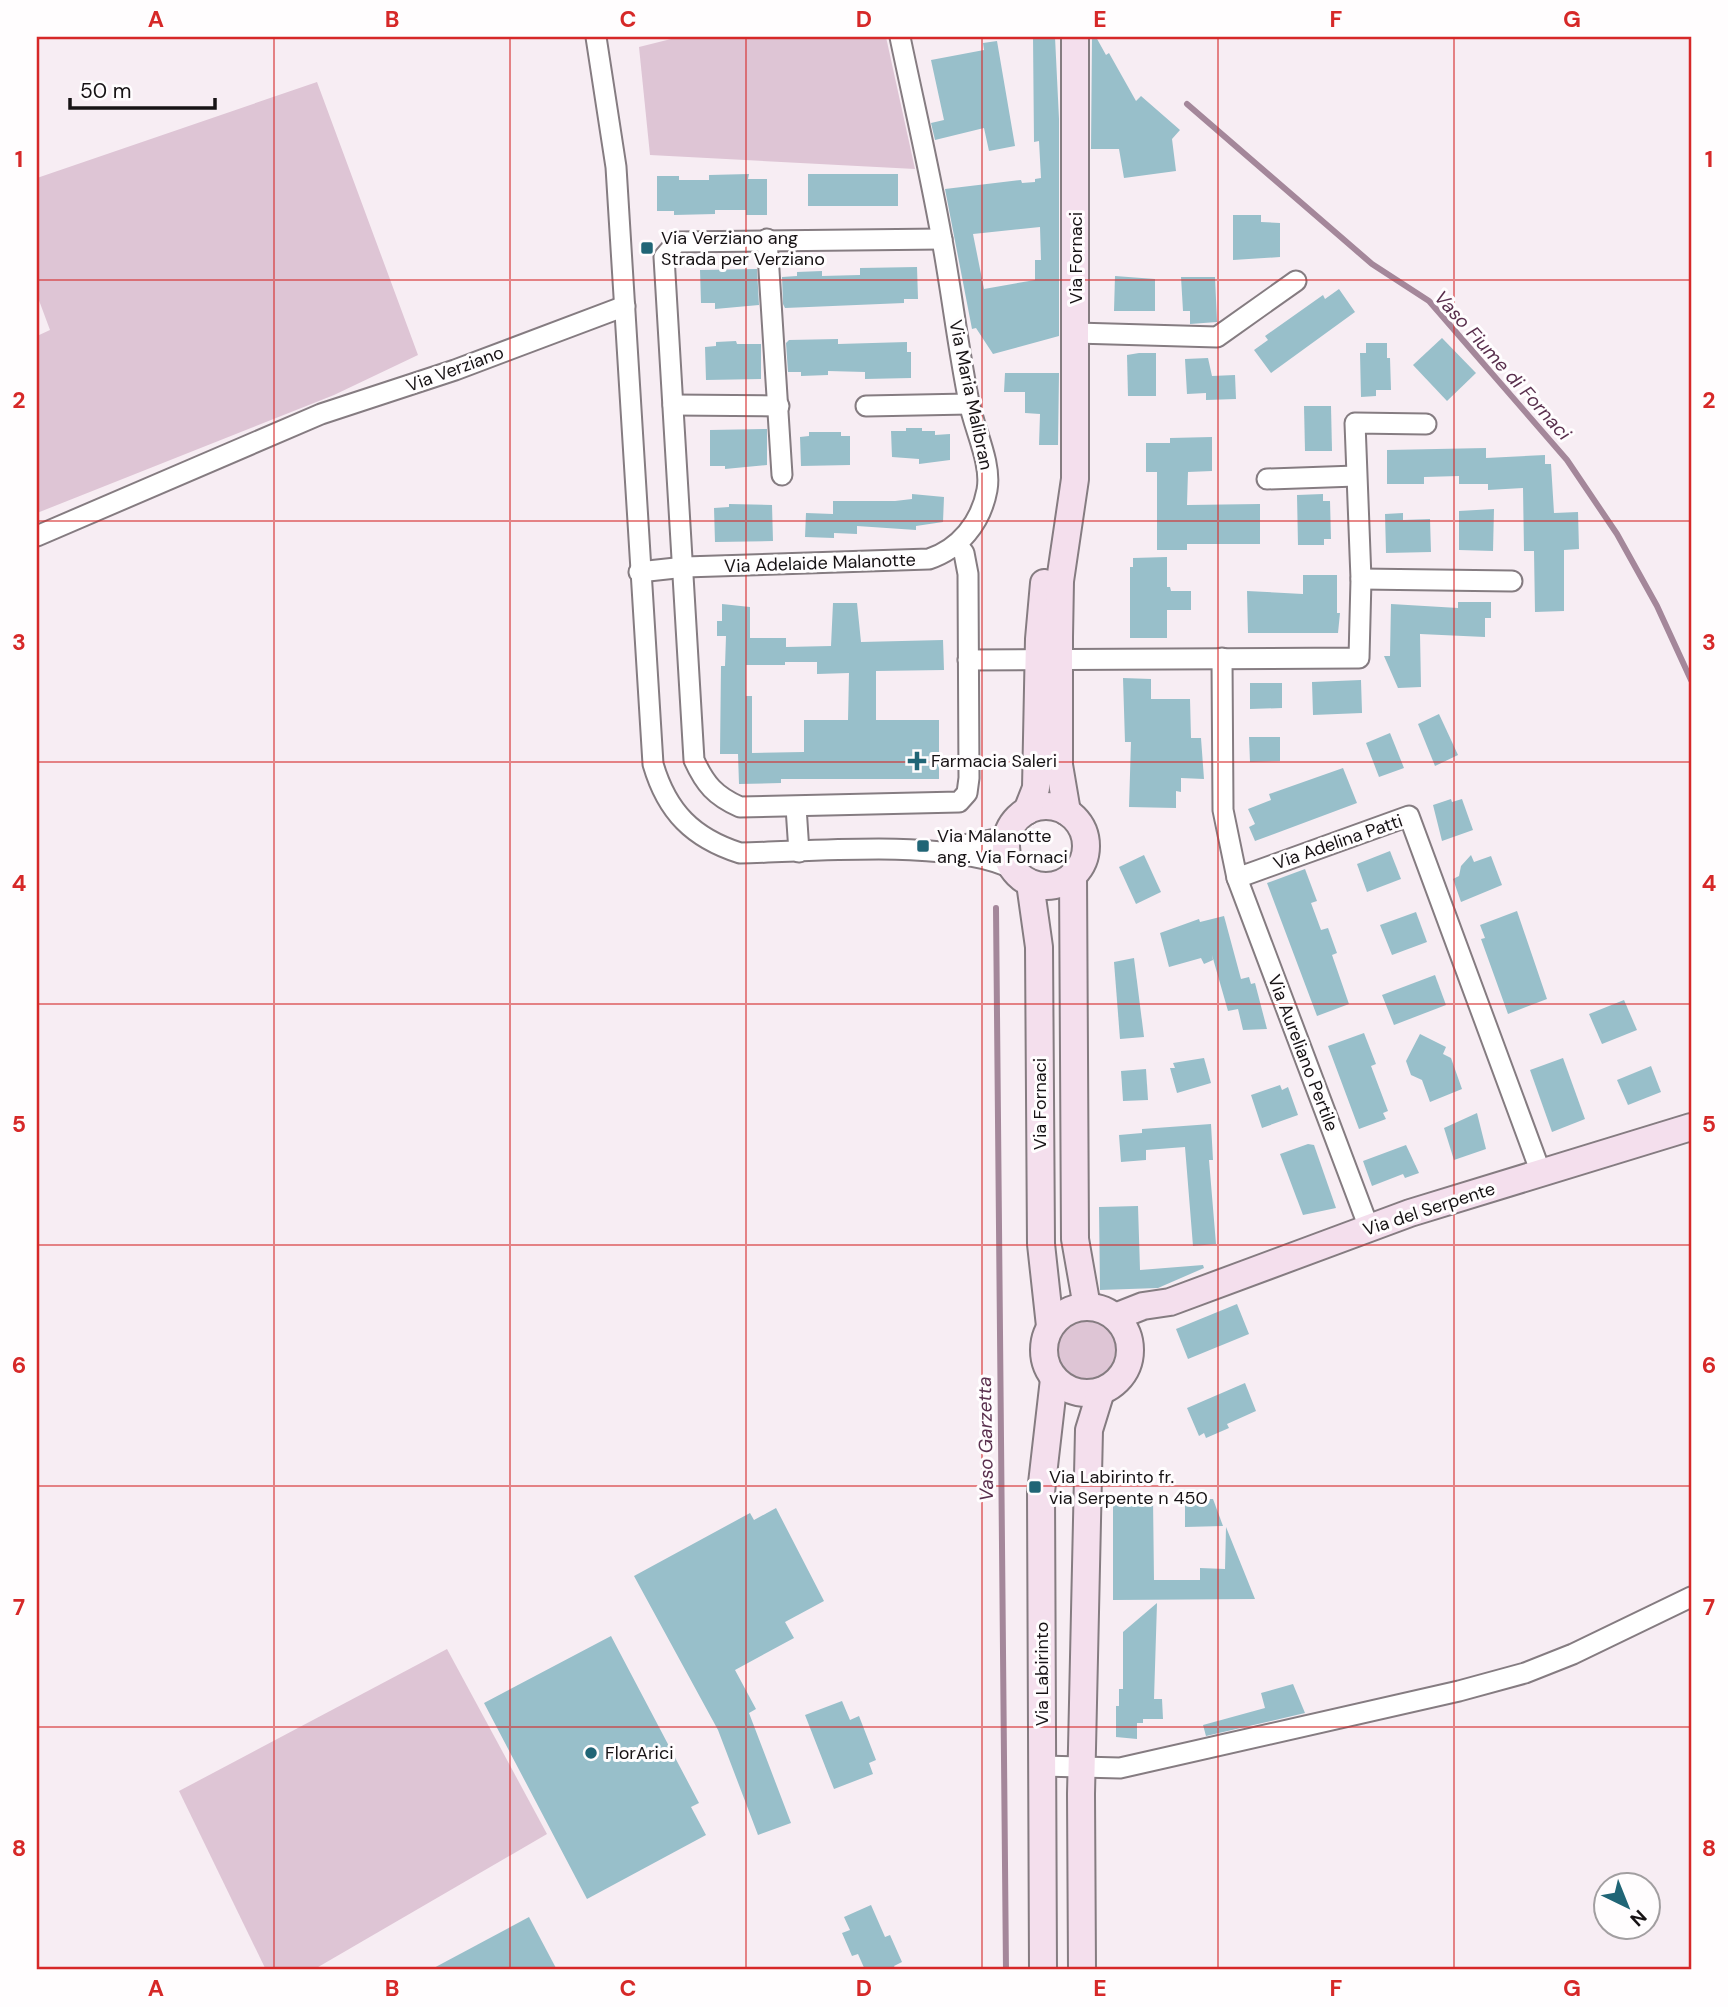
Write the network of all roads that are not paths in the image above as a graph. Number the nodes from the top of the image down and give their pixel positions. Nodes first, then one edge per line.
1 (596, 37) edge
2 (900, 37) edge
3 (1075, 37) edge
4 (766, 239) junction
5 (942, 239) junction
6 (1296, 281) dead end
7 (625, 306) junction
8 (1076, 333) junction
9 (969, 404) junction
10 (673, 405) junction
11 (779, 406) junction
12 (866, 406) dead end
13 (1426, 424) dead end
14 (782, 475) dead end
15 (1356, 476) junction
16 (1268, 479) dead end
17 (37, 536) edge
18 (957, 544) junction
19 (685, 567) junction
20 (639, 572) junction
21 (1361, 579) junction
22 (1512, 581) dead end
23 (1222, 658) junction
24 (968, 660) junction
25 (1050, 661) junction
26 (796, 807) junction
27 (1027, 811) junction
28 (1067, 812) junction
29 (1007, 837) junction
30 (927, 850) junction
31 (799, 852) junction
32 (1073, 875) junction
33 (1021, 876) junction
34 (1237, 878) junction
35 (1691, 1127) edge
36 (1541, 1173) junction
37 (1369, 1228) junction
38 (1170, 1302) junction
39 (1087, 1307) junction
40 (1115, 1317) junction
41 (1050, 1326) junction
42 (1129, 1342) junction
43 (1054, 1378) junction
44 (1101, 1391) junction
45 (1691, 1597) edge
46 (1042, 1766) junction
47 (1082, 1767) junction
48 (1043, 1970) edge
49 (1082, 1970) edge

1 - 7 street
2 - 5 street, Via Maria Malibran
3 - 8 street, Via Fornaci
4 - 5 street
4 - 10 street
4 - 11 street
5 - 9 street, Via Maria Malibran
6 - 8 street
7 - 17 street, Via Verziano
7 - 20 street
8 - 25 street, Via Fornaci
9 - 12 street
9 - 18 street, Via Maria Malibran
10 - 11 street
10 - 19 street
11 - 14 street
13 - 15 street
15 - 16 street
15 - 21 street
18 - 19 street, Via Adelaide Malanotte
18 - 24 street
19 - 20 street, Via Adelaide Malanotte
19 - 26 street
20 - 31 street
21 - 22 street
21 - 23 street
23 - 25 street
23 - 34 street
24 - 25 street
24 - 26 street
25 - 27 street, Via Fornaci
25 - 28 street, Via Fornaci
26 - 31 street
27 - 28 street
27 - 29 street, Via Fornaci
28 - 32 street, Via Fornaci
29 - 30 street
29 - 33 street, Via Fornaci
30 - 31 street
30 - 33 street
32 - 33 street
32 - 39 street, Via Fornaci
33 - 41 street, Via Fornaci
34 - 36 street, Via Adelina Patti
34 - 37 street, Via Aureliano Pertile
35 - 36 street, Via del Serpente
36 - 37 street, Via del Serpente
37 - 38 street, Via del Serpente
38 - 40 street, Via del Serpente
38 - 42 street, Via del Serpente
39 - 40 street
39 - 41 street
40 - 42 street
41 - 43 street, Via Fornaci
42 - 44 street
43 - 44 street
43 - 46 street, Via Labirinto
44 - 47 street
45 - 47 street
46 - 47 street
46 - 48 street, Via Labirinto
47 - 49 street

